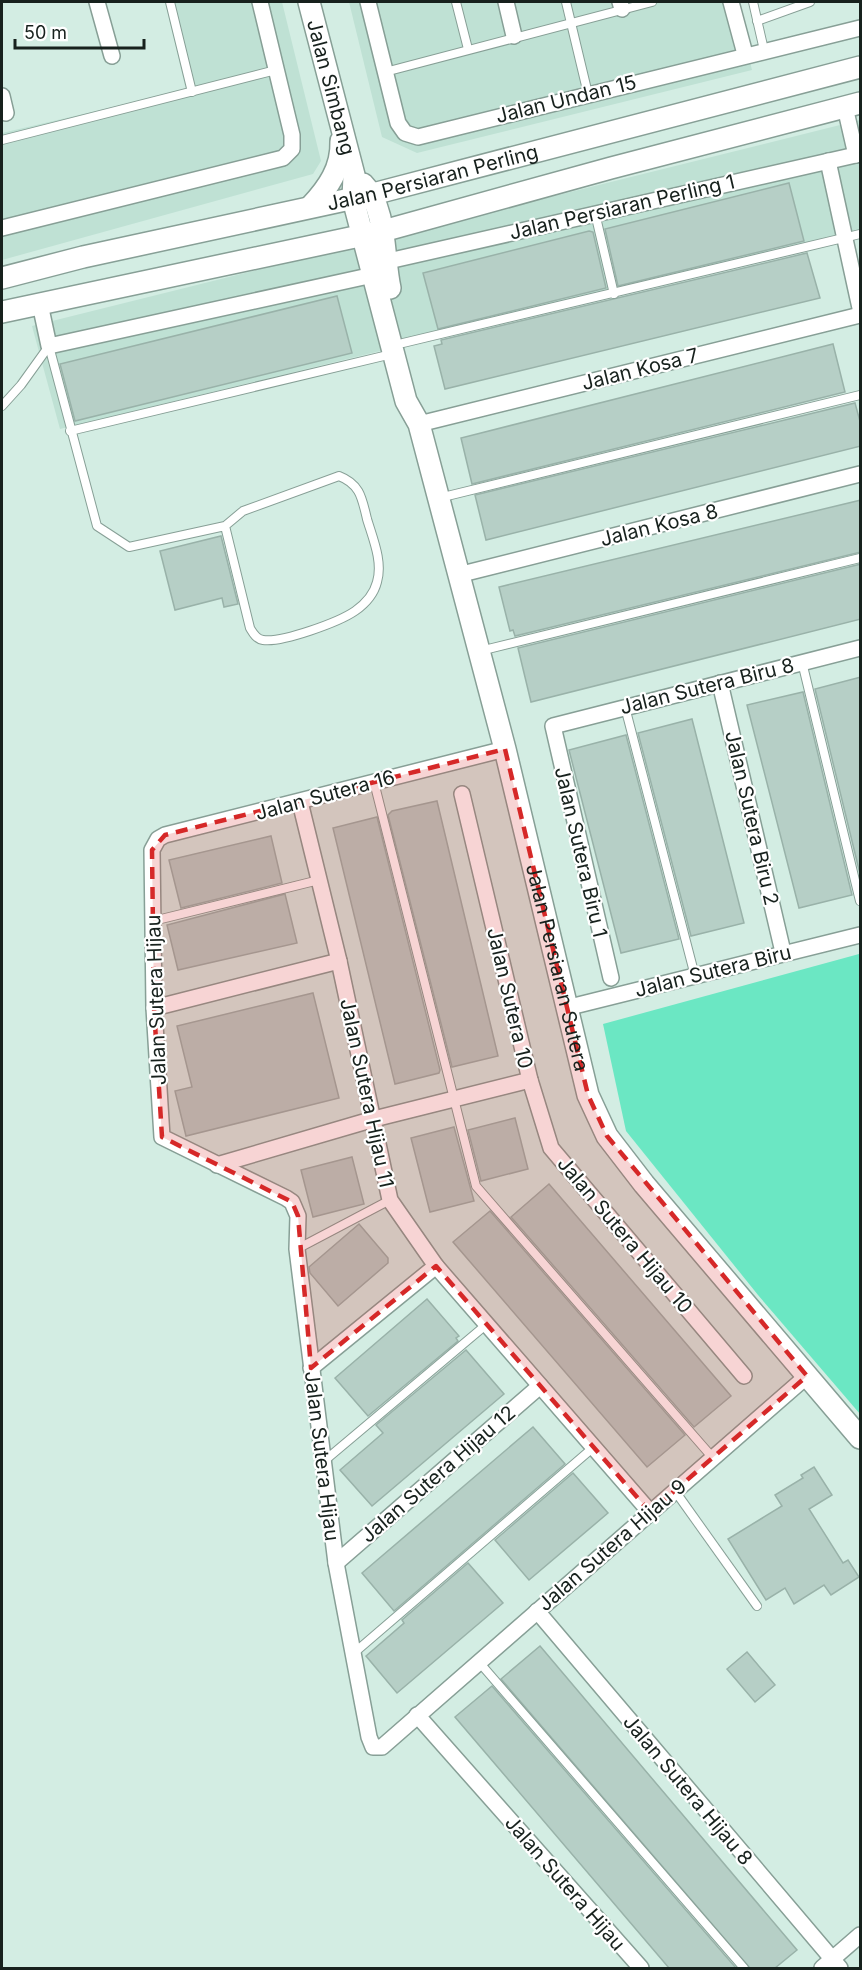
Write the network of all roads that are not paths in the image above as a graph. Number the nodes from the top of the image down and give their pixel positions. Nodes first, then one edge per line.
1 (97, 2) edge
2 (170, 2) edge
3 (260, 2) edge
4 (309, 2) edge
5 (368, 2) edge
6 (456, 2) edge
7 (506, 2) edge
8 (566, 2) edge
9 (652, 2) edge
10 (731, 2) edge
11 (753, 2) edge
12 (810, 2) edge
13 (621, 5) edge
14 (757, 21) junction
15 (571, 22) junction
16 (861, 28) edge
17 (514, 36) junction
18 (468, 49) junction
19 (764, 50) junction
20 (745, 54) junction
21 (111, 56) dead end
22 (861, 67) edge
23 (276, 70) junction
24 (385, 72) junction
25 (192, 92) junction
26 (588, 94) junction
27 (2, 96) edge
28 (853, 105) edge
29 (6, 113) dead end
30 (340, 126) junction
31 (2, 140) edge
32 (858, 154) edge
33 (828, 161) junction
34 (354, 175) junction
35 (401, 187) junction
36 (373, 194) junction
37 (352, 199) junction
38 (311, 206) junction
39 (595, 212) junction
40 (415, 220) junction
41 (2, 228) edge
42 (372, 234) junction
43 (861, 234) edge
44 (844, 238) junction
45 (323, 242) junction
46 (375, 267) junction
47 (2, 278) edge
48 (614, 294) junction
49 (40, 304) junction
50 (861, 308) edge
51 (2, 312) edge
52 (861, 315) edge
53 (48, 346) junction
54 (398, 348) junction
55 (861, 395) edge
56 (2, 406) edge
57 (417, 419) junction
58 (70, 431) junction
59 (861, 474) edge
60 (439, 498) junction
61 (225, 526) junction
62 (861, 558) edge
63 (458, 575) junction
64 (861, 648) edge
65 (480, 651) junction
66 (802, 662) junction
67 (720, 683) junction
68 (625, 706) junction
69 (553, 726) joint
70 (505, 749) junction
71 (374, 782) junction
72 (462, 794) dead end
73 (300, 802) junction
74 (152, 850) joint
75 (319, 880) junction
76 (861, 901) edge
77 (153, 921) junction
78 (861, 935) edge
79 (783, 952) junction
80 (339, 961) junction
81 (694, 976) junction
82 (611, 978) dead end
83 (154, 1008) junction
84 (566, 1008) junction
85 (530, 1080) junction
86 (454, 1099) junction
87 (374, 1119) junction
88 (217, 1165) junction
89 (390, 1200) junction
90 (297, 1249) junction
91 (436, 1266) junction
92 (487, 1324) junction
93 (311, 1368) junction
94 (744, 1376) dead end
95 (807, 1376) junction
96 (540, 1386) junction
97 (861, 1438) edge
98 (595, 1446) junction
99 (713, 1458) junction
100 (322, 1463) junction
101 (675, 1491) junction
102 (650, 1512) junction
103 (336, 1563) junction
104 (757, 1606) dead end
105 (537, 1611) junction
106 (354, 1653) junction
107 (478, 1661) junction
108 (417, 1715) junction
109 (861, 1935) edge
110 (831, 1966) edge
111 (640, 1968) edge
112 (744, 1968) edge

1 - 21 street
2 - 25 lane
3 - 23 street
4 - 30 main road, Jalan Simbang
5 - 24 street, Jalan Undan 15
6 - 18 lane
7 - 17 street
8 - 15 lane
9 - 13 lane
10 - 20 street
11 - 14 lane
12 - 14 lane
13 - 15 lane
14 - 19 lane
15 - 17 lane
15 - 26 lane
16 - 19 street, Jalan Undan 15
17 - 18 lane
18 - 24 lane
19 - 20 street, Jalan Undan 15
20 - 26 street, Jalan Undan 15
22 - 35 main road, Jalan Persiaran Perling
23 - 25 lane
23 - 41 street
24 - 26 street, Jalan Undan 15
25 - 31 lane
27 - 29 street
28 - 32 street
28 - 40 main road, Jalan Persiaran Perling
30 - 34 main road, Jalan Simbang
30 - 35 main road
30 - 38 main road
32 - 33 street, Jalan Persiaran Perling 1
33 - 39 street, Jalan Persiaran Perling 1
33 - 44 street
34 - 36 main road
34 - 37 main road, Jalan Persiaran Sutera
35 - 36 main road, Jalan Persiaran Perling
36 - 37 main road, Jalan Persiaran Perling
36 - 42 main road, Jalan Persiaran Sutera
37 - 38 main road, Jalan Persiaran Perling
37 - 42 main road, Jalan Persiaran Sutera
38 - 47 main road, Jalan Persiaran Perling
39 - 46 street, Jalan Persiaran Perling 1
39 - 48 lane
40 - 42 main road, Jalan Persiaran Perling
40 - 46 main road
42 - 45 main road, Jalan Persiaran Perling
42 - 46 main road, Jalan Persiaran Sutera
43 - 44 lane
44 - 48 lane
44 - 50 street
45 - 46 main road
45 - 49 main road, Jalan Persiaran Perling
46 - 53 street, Jalan Persiaran Perling 1
46 - 54 main road, Jalan Persiaran Sutera
48 - 54 lane
49 - 51 main road, Jalan Persiaran Perling
49 - 53 street
52 - 57 street, Jalan Kosa 7
53 - 56 lane
53 - 58 lane
54 - 57 main road, Jalan Persiaran Sutera
54 - 58 lane
55 - 60 lane
57 - 60 main road, Jalan Persiaran Sutera
58 - 61 lane
59 - 63 street, Jalan Kosa 8
60 - 63 main road, Jalan Persiaran Sutera
61 - 61 lane
62 - 65 lane
63 - 65 main road, Jalan Persiaran Sutera
64 - 66 street, Jalan Sutera Biru 8
65 - 70 main road, Jalan Persiaran Sutera
66 - 67 street, Jalan Sutera Biru 8
66 - 76 lane
67 - 68 street, Jalan Sutera Biru 8
67 - 79 street, Jalan Sutera Biru 2
68 - 69 street, Jalan Sutera Biru 8
68 - 81 lane
69 - 82 street, Jalan Sutera Biru 1
70 - 71 street, Jalan Sutera 16
70 - 84 main road, Jalan Persiaran Sutera
71 - 73 street, Jalan Sutera 16
71 - 86 lane
72 - 85 street, Jalan Sutera 10
73 - 74 street, Jalan Sutera 16
73 - 75 street, Jalan Sutera Hijau 11
74 - 77 street, Jalan Sutera Hijau
75 - 77 lane
75 - 80 street, Jalan Sutera Hijau 11
77 - 83 street, Jalan Sutera Hijau
78 - 79 street, Jalan Sutera Biru
79 - 81 street, Jalan Sutera Biru
80 - 83 street
80 - 87 street, Jalan Sutera Hijau 11
81 - 84 street, Jalan Sutera Biru
83 - 88 street, Jalan Sutera Hijau
84 - 95 main road, Jalan Persiaran Sutera
85 - 86 street, Jalan Sutera 10
85 - 94 street, Jalan Sutera Hijau 10
86 - 87 street, Jalan Sutera 10
86 - 99 lane
87 - 88 street, Jalan Sutera 10
87 - 89 street, Jalan Sutera Hijau 11
88 - 90 street, Jalan Sutera Hijau
89 - 90 lane
89 - 91 street, Jalan Sutera Hijau 11
90 - 93 street, Jalan Sutera Hijau
91 - 92 street, Jalan Sutera Hijau 11
91 - 93 street
92 - 96 street, Jalan Sutera Hijau 11
92 - 100 lane
93 - 100 street, Jalan Sutera Hijau
95 - 97 main road, Jalan Persiaran Sutera
95 - 99 street, Jalan Sutera Hijau 9
96 - 98 street, Jalan Sutera Hijau 11
96 - 103 street, Jalan Sutera Hijau 12
98 - 102 street, Jalan Sutera Hijau 11
98 - 106 lane
99 - 101 street, Jalan Sutera Hijau 9
100 - 103 street, Jalan Sutera Hijau
101 - 102 street, Jalan Sutera Hijau 9
101 - 104 lane
102 - 105 street, Jalan Sutera Hijau 9
103 - 106 street, Jalan Sutera Hijau
105 - 107 street, Jalan Sutera Hijau 9
105 - 110 street, Jalan Sutera Hijau 8
106 - 108 street, Jalan Sutera Hijau
107 - 108 street, Jalan Sutera Hijau 9
107 - 112 lane
108 - 111 street, Jalan Sutera Hijau
109 - 110 street

